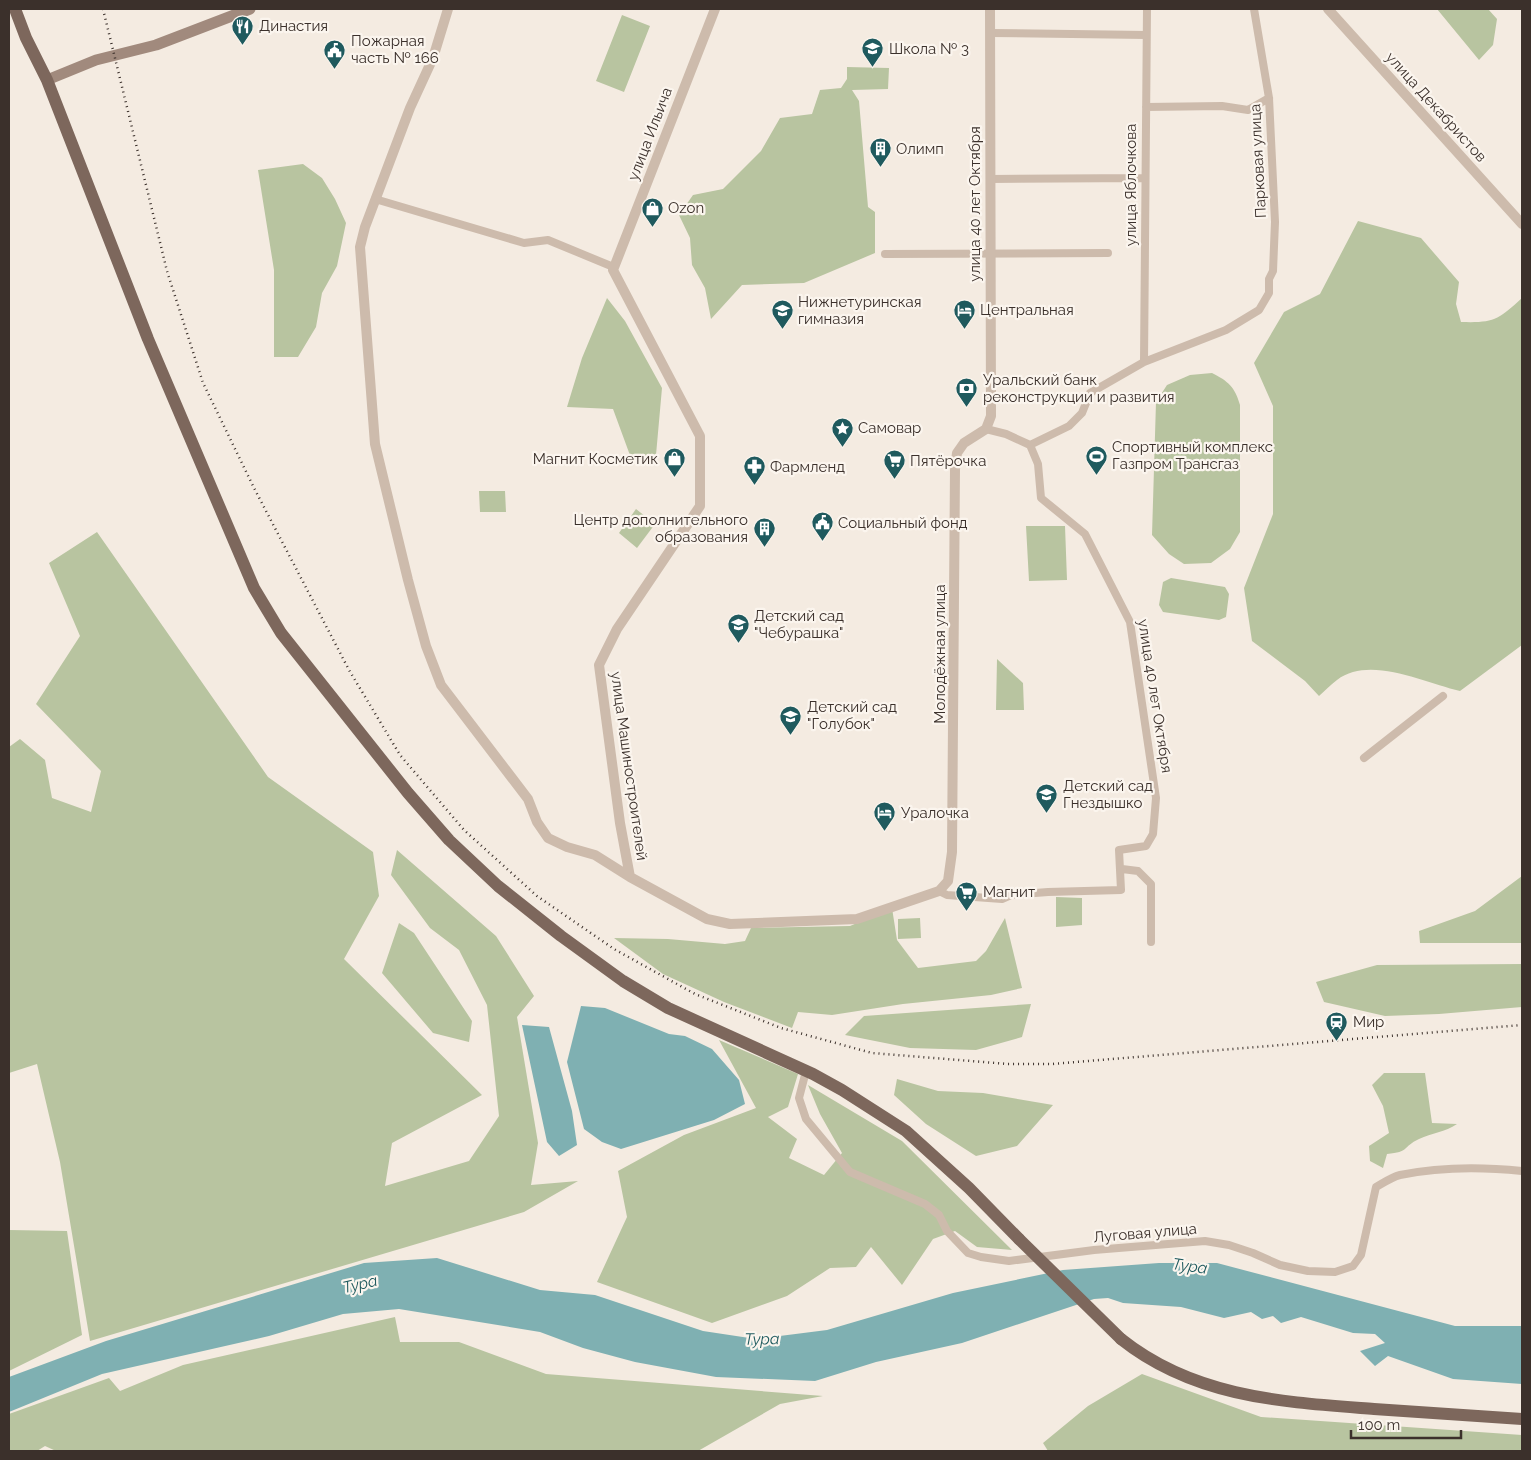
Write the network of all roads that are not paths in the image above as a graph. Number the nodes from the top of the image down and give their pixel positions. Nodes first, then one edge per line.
1 (15, 9) edge
2 (250, 9) edge
3 (448, 9) edge
4 (715, 9) edge
5 (990, 9) edge
6 (1147, 9) edge
7 (1254, 9) edge
8 (1328, 9) edge
9 (990, 33) junction
10 (1146, 34) junction
11 (47, 80) junction
12 (1269, 98) junction
13 (1146, 107) junction
14 (1145, 178) junction
15 (990, 179) junction
16 (375, 199) junction
17 (1522, 224) edge
18 (885, 254) dead end
19 (990, 254) junction
20 (1108, 254) dead end
21 (613, 270) junction
22 (1144, 362) junction
23 (986, 429) junction
24 (1030, 445) junction
25 (1443, 696) dead end
26 (1364, 758) dead end
27 (1122, 869) junction
28 (630, 877) junction
29 (939, 891) junction
30 (1151, 942) dead end
31 (806, 1071) junction
32 (1522, 1172) edge
33 (1522, 1419) edge

1 - 11 main road
2 - 11 main road
3 - 16 street
4 - 21 street, улица Ильича
5 - 9 street, улица 40 лет Октября
6 - 10 street, улица Яблочкова
7 - 12 street, Парковая улица
8 - 17 street, улица Декабристов
9 - 10 street
9 - 15 street, улица 40 лет Октября
10 - 13 street, улица Яблочкова
11 - 31 main road
12 - 13 street
12 - 22 street, Парковая улица
13 - 14 street, улица Яблочкова
14 - 15 street
14 - 22 street, улица Яблочкова
15 - 19 street, улица 40 лет Октября
16 - 21 street
16 - 28 street
18 - 19 street
19 - 20 street
19 - 23 street, улица 40 лет Октября
21 - 28 street, улица Машиностроителей
22 - 24 street
23 - 24 street
23 - 29 street, Молодёжная улица
24 - 27 street, улица 40 лет Октября
25 - 26 street
27 - 29 street
27 - 30 street
28 - 29 street, улица Машиностроителей
31 - 32 street, Луговая улица
31 - 33 main road, bridge

